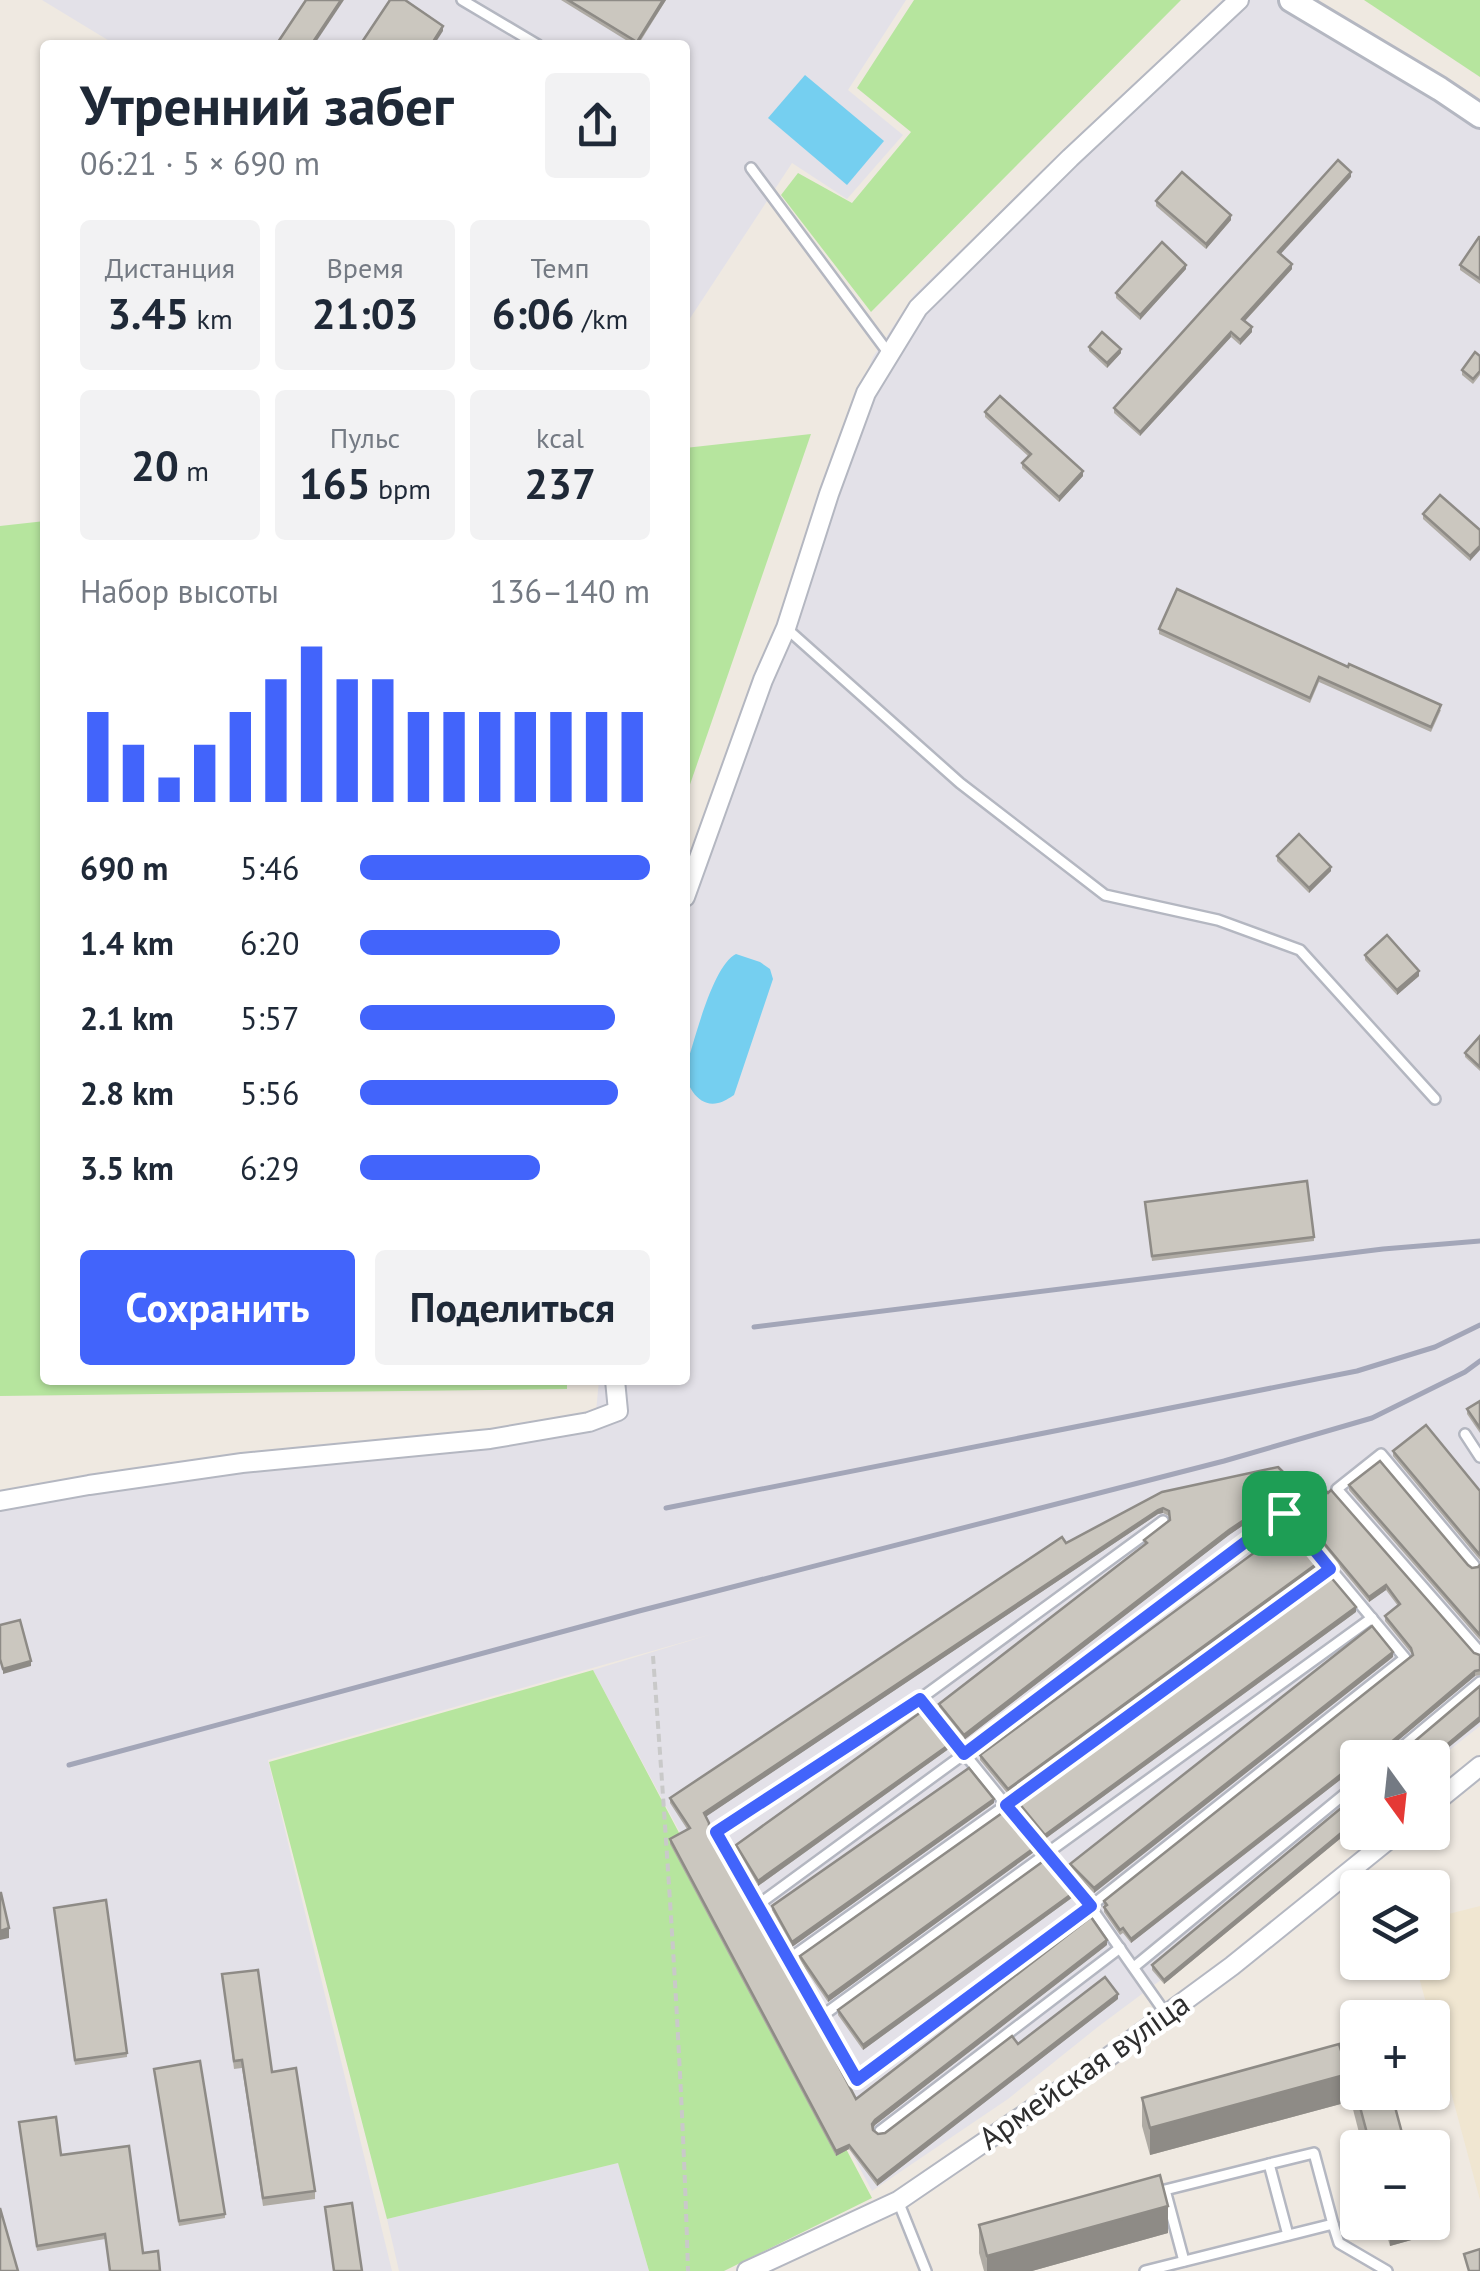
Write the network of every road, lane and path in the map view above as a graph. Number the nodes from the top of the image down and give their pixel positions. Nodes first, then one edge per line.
1 (462, 0) edge
2 (1240, 0) edge
3 (1291, 0) edge
4 (530, 40) edge
5 (1480, 116) edge
6 (751, 168) dead end
7 (890, 355) junction
8 (786, 628) junction
9 (690, 883) edge
10 (1435, 1099) dead end
11 (615, 1385) edge
12 (1464, 1434) dead end
13 (1480, 1457) edge
14 (0, 1501) edge
15 (1163, 1520) edge
16 (1474, 1566) edge
17 (1330, 1569) junction
18 (1372, 1618) junction
19 (1480, 1652) edge
20 (653, 1656) dead end
21 (1480, 1682) edge
22 (920, 1699) junction
23 (1410, 1740) edge
24 (964, 1754) junction
25 (1480, 1766) edge
26 (1450, 1790) edge
27 (1340, 1798) edge
28 (1006, 1805) junction
29 (1376, 1850) edge
30 (1046, 1854) junction
31 (759, 1904) junction
32 (1091, 1906) junction
33 (1120, 1948) junction
34 (790, 1959) junction
35 (1134, 1967) junction
36 (1166, 2014) junction
37 (822, 2016) junction
38 (880, 2131) edge
39 (1269, 2164) junction
40 (898, 2201) junction
41 (1333, 2224) junction
42 (1288, 2236) junction
43 (1184, 2261) junction
44 (688, 2271) edge
45 (747, 2271) edge
46 (926, 2271) edge
47 (1145, 2271) edge
48 (1388, 2271) edge

1 - 4 lane
2 - 7 street
3 - 5 street
6 - 7 lane
7 - 8 street
8 - 9 street
8 - 10 lane
11 - 14 street
12 - 13 lane
15 - 22 lane
16 - 19 lane
17 - 18 lane
17 - 24 lane
17 - 28 lane
18 - 30 lane
18 - 32 lane
20 - 44 path
21 - 23 lane
22 - 24 lane
22 - 31 lane
24 - 28 lane
24 - 31 lane
25 - 26 street
27 - 35 lane
28 - 30 lane
28 - 34 lane
29 - 36 street, Армейская вуліца
30 - 32 lane
30 - 37 lane
31 - 34 lane
32 - 33 lane
32 - 37 lane
33 - 35 lane
33 - 38 lane
34 - 37 lane
35 - 36 lane
36 - 40 street, Армейская вуліца
39 - 41 lane
39 - 42 lane
39 - 43 lane
40 - 45 street, Армейская вуліца
40 - 46 lane
41 - 42 lane
41 - 48 lane
42 - 43 lane
43 - 47 lane

